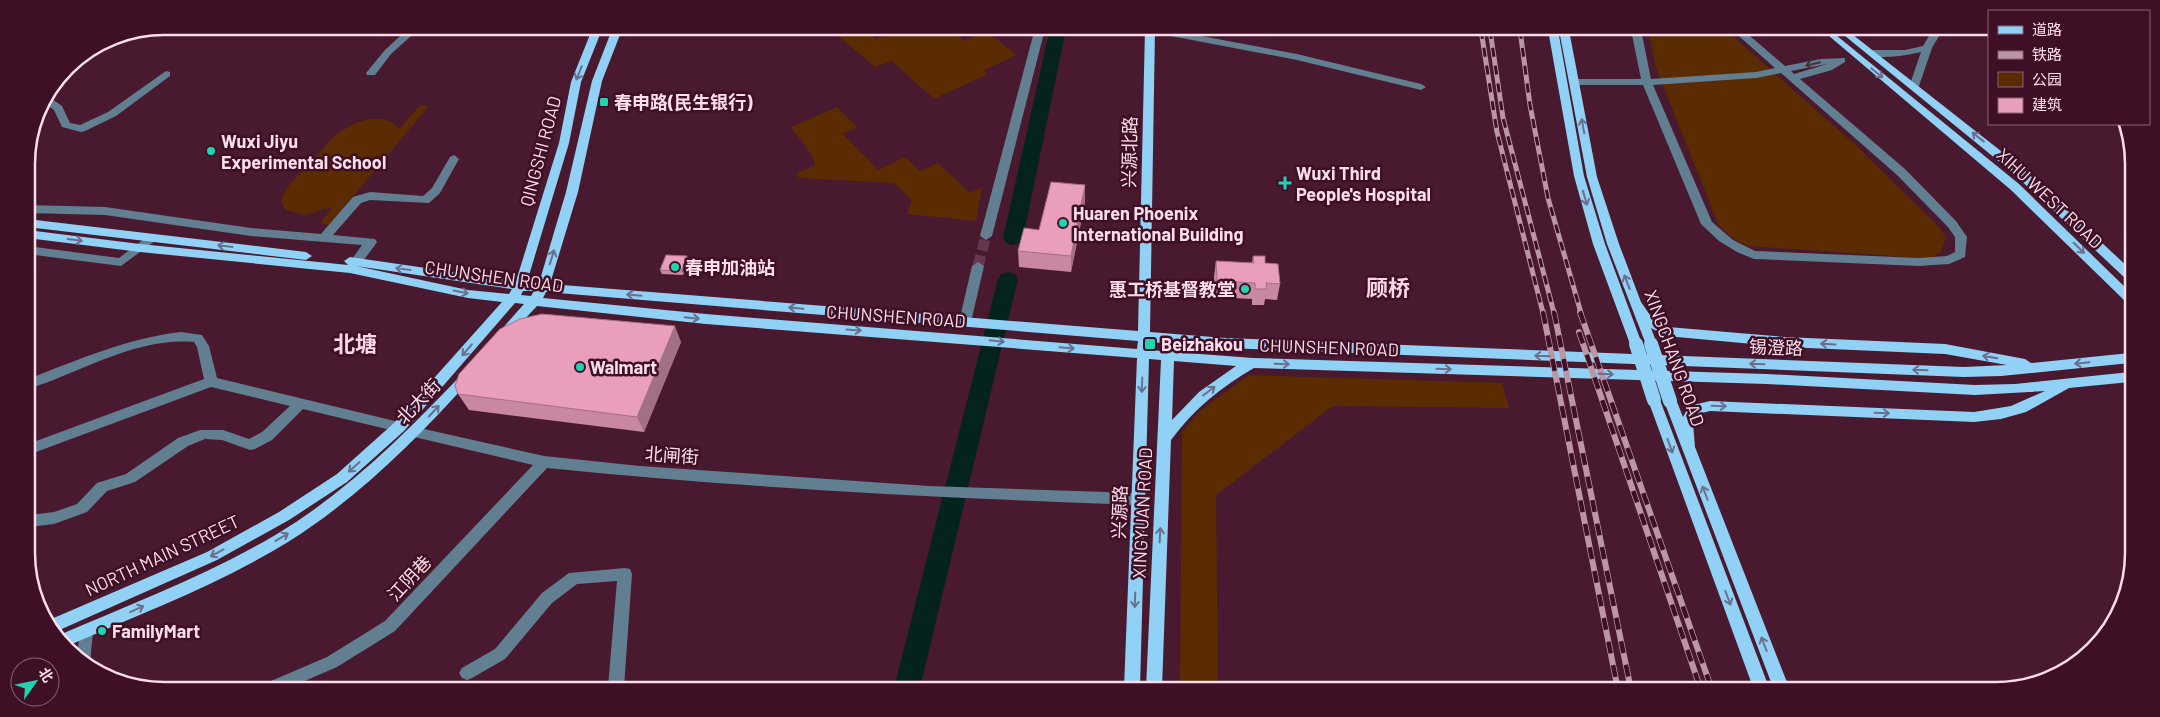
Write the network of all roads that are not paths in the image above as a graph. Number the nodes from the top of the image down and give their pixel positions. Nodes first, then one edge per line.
1 (407, 35) edge
2 (595, 35) edge
3 (615, 35) edge
4 (1039, 35) edge
5 (1150, 35) edge
6 (1182, 35) edge
7 (1554, 35) edge
8 (1565, 35) edge
9 (1637, 35) edge
10 (1743, 35) edge
11 (1832, 35) edge
12 (1849, 35) edge
13 (1935, 35) edge
14 (1927, 48) junction
15 (1871, 53) junction
16 (1858, 57) junction
17 (371, 73) dead end
18 (166, 74) dead end
19 (1788, 74) junction
20 (1575, 82) junction
21 (1647, 82) junction
22 (1421, 87) dead end
23 (1914, 87) junction
24 (50, 103) edge
25 (454, 159) dead end
26 (35, 209) edge
27 (35, 224) edge
28 (35, 235) edge
29 (986, 236) tunnel mouth
30 (151, 238) junction
31 (324, 238) junction
32 (140, 248) junction
33 (35, 251) edge
34 (356, 262) junction
35 (978, 266) tunnel mouth
36 (2125, 271) edge
37 (520, 286) junction
38 (543, 288) junction
39 (2125, 294) edge
40 (513, 298) junction
41 (534, 301) junction
42 (1636, 304) junction
43 (965, 322) junction
44 (1144, 336) junction
45 (1167, 338) junction
46 (496, 343) edge
47 (1420, 351) joint
48 (1143, 355) junction
49 (1168, 357) junction
50 (2125, 358) edge
51 (1253, 363) junction
52 (477, 364) edge
53 (2037, 367) junction
54 (2125, 377) edge
55 (1767, 379) joint
56 (35, 381) edge
57 (211, 382) junction
58 (2069, 383) junction
59 (300, 404) junction
60 (399, 427) junction
61 (415, 432) junction
62 (1164, 439) junction
63 (35, 447) edge
64 (1688, 448) junction
65 (544, 462) junction
66 (1138, 499) junction
67 (35, 520) edge
68 (57, 624) edge
69 (86, 632) junction
70 (68, 639) edge
71 (84, 654) edge
72 (467, 673) dead end
73 (285, 682) edge
74 (616, 682) edge
75 (1132, 682) edge
76 (1154, 682) edge
77 (1759, 682) edge
78 (1779, 682) edge

1 - 17 street
2 -> 37 main road, QINGSHI ROAD
38 -> 3 main road
4 - 29 street
5 - 44 main road, 兴源北路
6 - 22 street
7 -> 77 main road, XINGCHANG ROAD, bridge
8 - 20 main road, XINGCHANG ROAD
9 - 21 street
10 - 19 street
11 - 16 main road, XIHU WEST ROAD
12 - 15 main road, XIHU WEST ROAD
13 - 14 street
14 - 15 street
14 - 23 street
15 - 23 main road, XIHU WEST ROAD
16 - 19 street
16 -> 39 main road, XIHU WEST ROAD
18 - 24 street
19 - 21 street
19 - 21 street
20 - 21 street
42 -> 20 main road, XINGCHANG ROAD
36 -> 23 main road, XIHU WEST ROAD
25 - 31 street
26 - 31 street
27 - 30 main road, CHUNSHEN ROAD
28 -> 32 main road, CHUNSHEN ROAD
30 - 32 street
34 -> 30 main road, CHUNSHEN ROAD
31 - 34 street
32 - 33 street
32 -> 40 main road, CHUNSHEN ROAD
37 -> 34 main road, CHUNSHEN ROAD
35 - 43 street
37 - 38 main road, CHUNSHEN ROAD
37 - 40 main road, NORTH MAIN STREET
38 - 41 main road
43 -> 38 main road, CHUNSHEN ROAD
40 - 41 main road, CHUNSHEN ROAD
40 -> 60 main road, NORTH MAIN STREET
41 - 46 main road
41 -> 48 main road, CHUNSHEN ROAD
53 -> 42 main road
42 - 64 main road, XINGCHANG ROAD, bridge
43 - 44 main road, CHUNSHEN ROAD
44 - 45 main road, CHUNSHEN ROAD
44 - 48 main road, 兴源路
45 - 47 main road, CHUNSHEN ROAD
45 - 49 main road, XINGYUAN ROAD
53 -> 47 main road, 锡澄路
48 - 49 main road, CHUNSHEN ROAD
48 -> 66 main road, 兴源路
49 - 51 main road, CHUNSHEN ROAD
49 - 62 main road, XINGYUAN ROAD
50 -> 53 main road, 锡澄路
51 -> 55 main road, CHUNSHEN ROAD
62 -> 51 main road
61 -> 52 main road, 北大街
54 - 58 main road, 锡澄路
55 - 58 main road, 锡澄路
56 - 57 street
57 - 59 street
57 - 63 street
64 -> 58 main road
59 - 60 street
59 - 67 street
60 -> 68 main road, NORTH MAIN STREET
61 - 65 street, 北闸街
69 -> 61 main road, 北大街
76 -> 62 main road, XINGYUAN ROAD
78 -> 64 main road, XINGCHANG ROAD
65 - 66 street, 北闸街
65 - 73 street, 江阴巷
66 -> 75 main road, 兴源路
69 - 70 main road, 北大街
69 - 71 street
72 - 74 street

